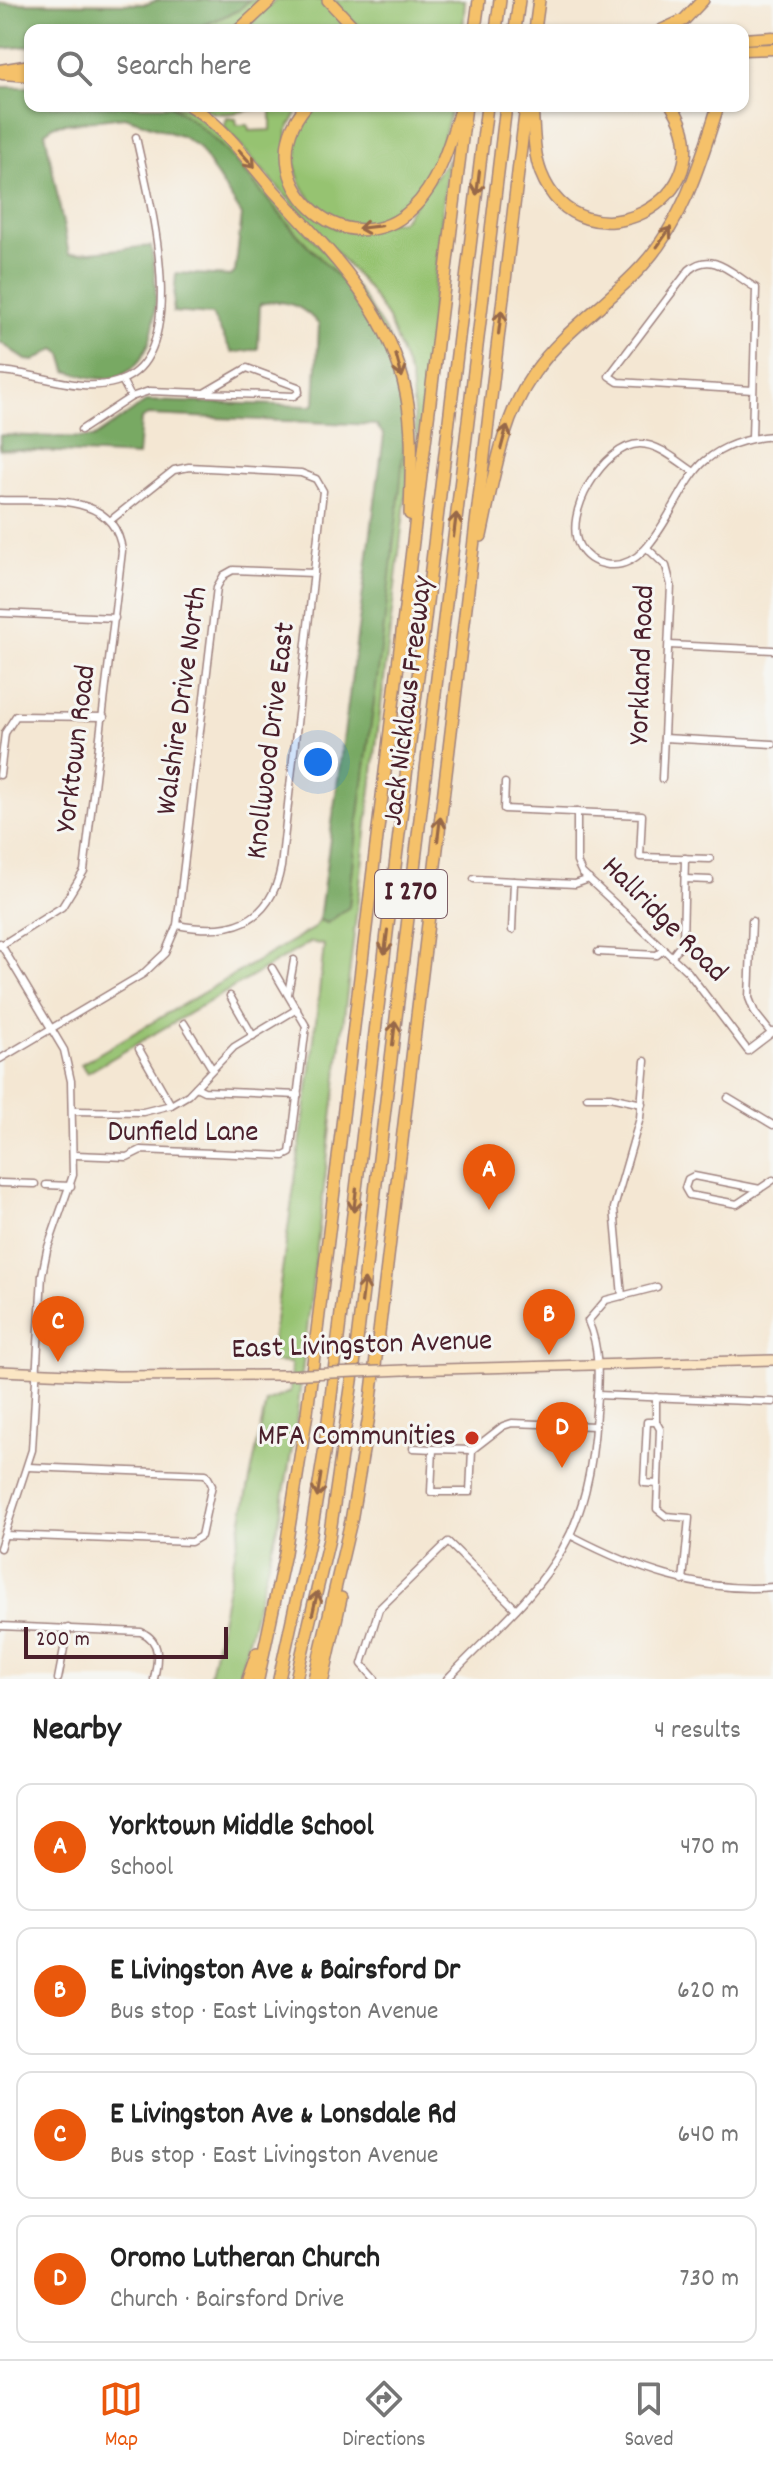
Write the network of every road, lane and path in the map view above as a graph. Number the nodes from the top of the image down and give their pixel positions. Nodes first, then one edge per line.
1 (271, 0) edge
2 (328, 0) edge
3 (471, 0) edge
4 (479, 0) edge
5 (500, 0) edge
6 (519, 0) edge
7 (703, 0) edge
8 (540, 3) edge
9 (245, 24) edge
10 (350, 24) edge
11 (473, 24) edge
12 (475, 24) edge
13 (497, 24) edge
14 (516, 24) edge
15 (536, 24) edge
16 (675, 24) edge
17 (773, 37) edge
18 (749, 39) edge
19 (773, 49) edge
20 (749, 50) edge
21 (24, 66) edge
22 (0, 72) edge
23 (24, 75) edge
24 (197, 112) edge
25 (302, 112) edge
26 (460, 112) edge
27 (462, 112) edge
28 (486, 112) edge
29 (505, 112) edge
30 (528, 112) edge
31 (530, 112) edge
32 (675, 112) edge
33 (716, 112) edge
34 (136, 137) dead end
35 (0, 371) edge
36 (122, 380) junction
37 (753, 390) junction
38 (204, 393) junction
39 (131, 397) junction
40 (81, 430) dead end
41 (773, 436) edge
42 (752, 438) junction
43 (694, 472) junction
44 (0, 500) edge
45 (111, 520) junction
46 (647, 548) junction
47 (410, 566) junction
48 (470, 566) junction
49 (314, 573) junction
50 (0, 613) edge
51 (115, 618) junction
52 (669, 645) junction
53 (773, 650) edge
54 (104, 717) junction
55 (664, 738) junction
56 (773, 744) edge
57 (0, 775) edge
58 (662, 779) dead end
59 (505, 783) dead end
60 (577, 812) junction
61 (685, 858) junction
62 (710, 859) dead end
63 (474, 879) dead end
64 (589, 879) junction
65 (685, 879) junction
66 (710, 880) dead end
67 (514, 881) junction
68 (752, 921) dead end
69 (177, 925) junction
70 (512, 930) dead end
71 (0, 945) edge
72 (664, 949) junction
73 (598, 952) dead end
74 (672, 956) junction
75 (294, 960) dead end
76 (272, 968) dead end
77 (288, 994) junction
78 (230, 996) dead end
79 (297, 1009) junction
80 (184, 1023) dead end
81 (51, 1029) junction
82 (772, 1033) edge
83 (253, 1036) junction
84 (139, 1049) dead end
85 (0, 1059) edge
86 (645, 1061) dead end
87 (211, 1067) junction
88 (196, 1087) junction
89 (298, 1095) junction
90 (587, 1097) dead end
91 (728, 1098) dead end
92 (642, 1104) junction
93 (171, 1105) junction
94 (73, 1111) junction
95 (773, 1125) edge
96 (75, 1155) junction
97 (773, 1180) edge
98 (0, 1183) edge
99 (35, 1184) dead end
100 (46, 1185) dead end
101 (71, 1186) junction
102 (760, 1189) junction
103 (657, 1287) dead end
104 (622, 1296) junction
105 (773, 1360) edge
106 (598, 1363) junction
107 (0, 1371) edge
108 (38, 1373) junction
109 (597, 1395) junction
110 (656, 1397) junction
111 (773, 1402) edge
112 (656, 1422) junction
113 (595, 1426) junction
114 (413, 1448) dead end
115 (433, 1449) junction
116 (472, 1450) junction
117 (28, 1467) junction
118 (658, 1484) junction
119 (351, 1521) junction
120 (5, 1535) junction
121 (572, 1536) junction
122 (0, 1548) edge
123 (683, 1581) junction
124 (773, 1587) edge
125 (516, 1609) junction
126 (271, 1611) junction
127 (0, 1626) edge
128 (68, 1628) junction
129 (58, 1679) edge
130 (154, 1679) edge
131 (248, 1679) edge
132 (258, 1679) edge
133 (279, 1679) edge
134 (296, 1679) edge
135 (314, 1679) edge
136 (323, 1679) edge
137 (375, 1679) edge
138 (447, 1679) edge

1 - 9 highway
2 - 10 highway
3 - 11 highway
4 - 12 highway
5 - 13 highway
6 - 14 highway
7 - 16 highway
8 - 15 highway
17 - 18 main road
19 - 20 main road
21 - 22 main road
22 - 23 main road
24 -> 47 highway
26 -> 25 highway
27 - 47 highway
28 -> 133 highway, Jack Nicklaus Freeway / I 270
134 -> 29 highway, Jack Nicklaus Freeway / I 270
48 -> 30 highway
31 - 32 highway
48 -> 33 highway
34 - 36 street
35 - 36 street
36 - 39 street
37 - 37 street
37 - 42 street
38 - 38 street
38 - 39 street
39 - 40 street
41 - 42 street, Yorkland Road
42 - 43 street, Yorkland Road
43 - 46 street, Yorkland Road
43 - 46 street
44 - 45 street
45 - 49 street, Knollwood Drive East
45 - 51 street, Yorktown Road
46 - 52 street, Yorkland Road
47 - 126 highway
119 -> 48 highway
49 - 69 street, Knollwood Drive East
49 - 69 street, Walshire Drive North
50 - 51 street
51 - 54 street, Yorktown Road
52 - 53 street
52 - 55 street, Yorkland Road
54 - 57 street
54 - 71 street, Yorktown Road
55 - 56 street
55 - 58 street, Yorkland Road
59 - 60 street
60 - 61 street
60 - 64 street, Hallridge Road
61 - 62 street
61 - 65 street
63 - 67 street
64 - 67 street
64 - 72 street, Hallridge Road
65 - 66 street
65 - 74 street
67 - 70 street
68 - 82 street
69 - 81 street
71 - 81 street
72 - 73 street
72 - 74 street, Hallridge Road
74 - 82 street, Hallridge Road
75 - 77 street
76 - 77 street
77 - 79 street
78 - 83 street
79 - 83 street
79 - 89 street
80 - 87 street
81 - 85 street
81 - 94 street
83 - 87 street
84 - 93 street
86 - 92 street
87 - 88 street
88 - 89 street
88 - 93 street
89 - 96 street, Dunfield Lane
90 - 92 street
91 - 95 street
92 - 104 street
93 - 94 street
94 - 96 street
96 - 101 street
97 - 102 street
98 - 99 street
100 - 101 street
101 - 108 street
102 - 102 street
103 - 104 street
104 - 106 street
105 - 106 main road, East Livingston Avenue
106 - 108 main road, East Livingston Avenue, bridge
106 - 109 street
107 - 108 main road, East Livingston Avenue
108 - 117 street
109 - 110 street
109 - 113 street
110 - 111 street
110 - 112 street
112 - 118 street
112 - 118 street
113 - 116 street
113 - 121 street
114 - 115 street
115 - 116 street
115 - 116 street
117 - 120 street
117 - 120 street
118 - 123 street
119 - 135 highway
119 - 136 highway
120 - 122 street
121 - 123 street
121 - 125 street
123 - 124 street
125 - 137 street
125 - 138 street
126 - 131 highway
126 - 132 highway
127 - 128 street
128 - 129 street
128 - 130 street

